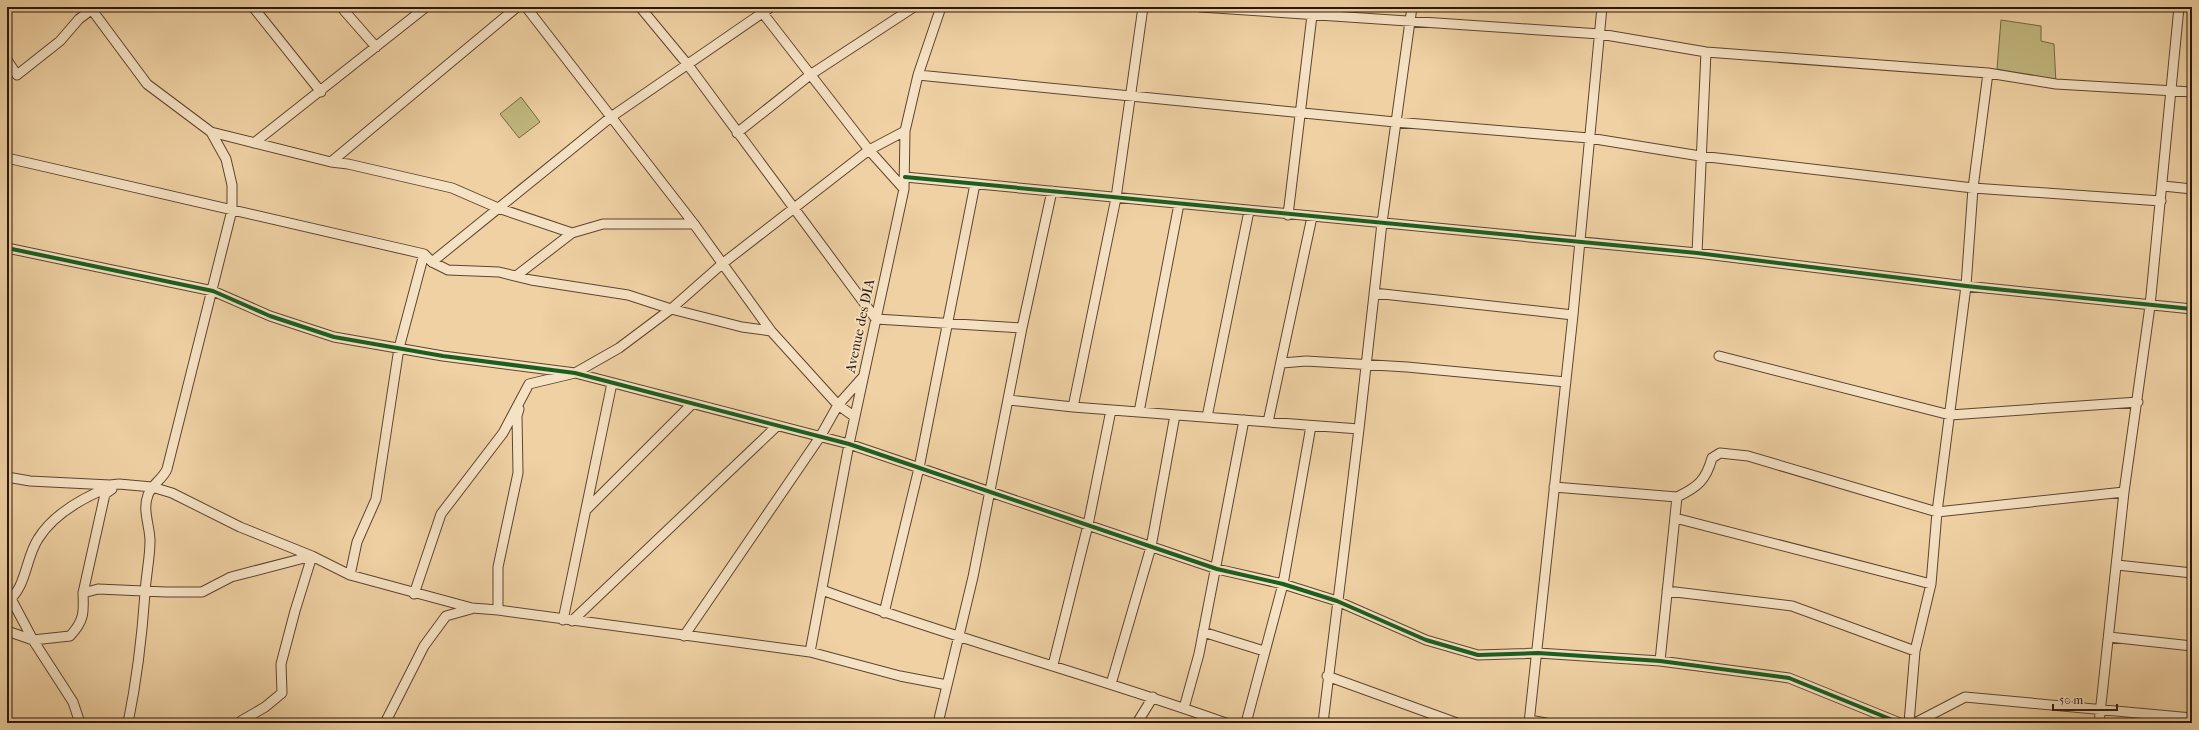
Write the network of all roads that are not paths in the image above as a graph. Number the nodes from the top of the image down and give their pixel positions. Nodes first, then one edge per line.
1 (253, 7) edge
2 (341, 7) edge
3 (426, 7) edge
4 (517, 7) edge
5 (526, 7) edge
6 (640, 7) edge
7 (771, 7) edge
8 (914, 7) edge
9 (941, 7) edge
10 (1143, 7) edge
11 (1200, 7) edge
12 (1412, 7) edge
13 (1602, 7) edge
14 (2179, 7) edge
15 (93, 9) edge
16 (760, 10) edge
17 (1313, 11) edge
18 (1411, 20) junction
19 (1600, 34) junction
20 (376, 47) junction
21 (1706, 52) junction
22 (7, 60) edge
23 (688, 65) junction
24 (1988, 73) junction
25 (810, 75) junction
26 (918, 75) junction
27 (321, 92) junction
28 (2171, 92) junction
29 (2192, 92) edge
30 (1130, 96) junction
31 (1300, 113) junction
32 (611, 117) junction
33 (1395, 122) junction
34 (905, 131) junction
35 (211, 132) junction
36 (737, 133) junction
37 (1588, 138) junction
38 (254, 143) junction
39 (868, 150) junction
40 (1700, 156) junction
41 (7, 158) edge
42 (331, 162) junction
43 (904, 177) junction
44 (975, 184) junction
45 (2163, 186) junction
46 (1973, 188) junction
47 (904, 189) junction
48 (2192, 189) edge
49 (1052, 191) junction
50 (1116, 198) junction
51 (2161, 201) junction
52 (1179, 204) junction
53 (498, 208) junction
54 (794, 208) junction
55 (232, 210) junction
56 (1249, 211) junction
57 (1288, 215) junction
58 (1312, 217) junction
59 (1382, 223) junction
60 (694, 224) junction
61 (572, 233) junction
62 (1579, 243) junction
63 (7, 248) edge
64 (1697, 253) junction
65 (424, 254) junction
66 (432, 262) junction
67 (722, 264) junction
68 (516, 276) junction
69 (1966, 286) junction
70 (213, 291) junction
71 (1374, 293) junction
72 (2150, 306) junction
73 (671, 309) junction
74 (2192, 309) edge
75 (1573, 315) junction
76 (876, 319) junction
77 (948, 324) junction
78 (1022, 328) junction
79 (771, 331) junction
80 (399, 348) junction
81 (1718, 356) dead end
82 (1282, 363) junction
83 (1366, 365) junction
84 (575, 373) junction
85 (864, 376) junction
86 (1566, 382) junction
87 (529, 384) junction
88 (612, 384) junction
89 (1009, 400) junction
90 (2138, 402) junction
91 (692, 404) junction
92 (838, 405) junction
93 (1073, 407) junction
94 (1111, 410) junction
95 (1139, 412) junction
96 (1175, 415) junction
97 (1950, 415) junction
98 (855, 417) junction
99 (1207, 417) junction
100 (1244, 420) junction
101 (1268, 422) junction
102 (777, 426) junction
103 (1311, 426) junction
104 (1359, 430) junction
105 (820, 437) junction
106 (849, 444) junction
107 (919, 468) junction
108 (7, 477) edge
109 (119, 484) junction
110 (152, 487) junction
111 (1554, 487) junction
112 (988, 491) junction
113 (2124, 492) junction
114 (1676, 497) junction
115 (586, 510) junction
116 (1937, 512) junction
117 (1675, 518) junction
118 (1088, 526) junction
119 (1150, 546) junction
120 (312, 556) junction
121 (2116, 565) junction
122 (1216, 569) junction
123 (2192, 573) edge
124 (350, 575) junction
125 (1283, 584) junction
126 (1931, 584) junction
127 (822, 590) junction
128 (145, 591) junction
129 (1667, 591) junction
130 (83, 593) junction
131 (414, 594) junction
132 (8, 597) edge
133 (1337, 601) junction
134 (472, 608) junction
135 (498, 610) junction
136 (884, 613) junction
137 (567, 621) junction
138 (7, 631) edge
139 (1203, 632) junction
140 (684, 636) junction
141 (960, 637) junction
142 (2109, 637) junction
143 (33, 640) junction
144 (2192, 646) edge
145 (1264, 651) junction
146 (1916, 651) junction
147 (810, 652) junction
148 (1538, 653) junction
149 (1660, 661) junction
150 (1053, 665) junction
151 (1327, 676) junction
152 (1111, 684) junction
153 (947, 685) junction
154 (1153, 697) junction
155 (1184, 708) junction
156 (2100, 710) junction
157 (2192, 718) edge
158 (241, 721) dead end
159 (1529, 721) edge
160 (80, 723) edge
161 (128, 723) edge
162 (385, 723) edge
163 (938, 723) edge
164 (1137, 723) edge
165 (1226, 723) edge
166 (1246, 723) edge
167 (1323, 723) edge
168 (1457, 723) edge
169 (1546, 723) edge
170 (1900, 723) edge
171 (1909, 723) edge
172 (1915, 723) edge
173 (2099, 723) edge

1 - 27 street
2 - 20 street
3 - 20 street
4 - 42 street
5 - 32 street
6 - 23 street
7 - 16 street
8 - 25 street
9 - 26 street, Avenue des DIA
10 - 30 street
11 - 17 street
12 - 18 street
13 - 19 street
14 - 28 street
15 - 22 street
15 - 35 street
16 - 23 street
16 - 25 street
17 - 18 street
17 - 31 street
18 - 19 street
18 - 33 street
19 - 21 street
19 - 37 street
20 - 27 street
21 - 24 street
21 - 40 street
23 - 32 street
23 - 36 street
24 - 28 street
24 - 46 street
25 - 36 street
25 - 39 street
26 - 30 street
26 - 34 street, Avenue des DIA
27 - 38 street
28 - 29 street
28 - 45 street
30 - 31 street
30 - 50 street
31 - 33 street
31 - 57 street
32 - 53 street
32 - 60 street
33 - 37 street
33 - 59 street
34 - 39 street
34 - 43 street, Avenue des DIA
35 - 38 street
35 - 55 street
36 - 54 street
37 - 40 street
37 - 62 street
38 - 42 street
39 - 47 street
39 - 54 street
40 - 46 street
40 - 64 street
41 - 55 street
42 - 53 street
43 - 44 street
43 - 47 street, Avenue des DIA
44 - 49 street
44 - 77 street
45 - 48 street
45 - 51 street
46 - 51 street
46 - 69 street
47 - 76 street, Avenue des DIA
49 - 50 street
49 - 78 street
50 - 52 street
50 - 93 street
51 - 72 street
52 - 56 street
52 - 95 street
53 - 61 street
53 - 66 street
54 - 67 street
54 - 76 street
55 - 65 street
55 - 70 street
56 - 57 street
56 - 99 street
57 - 58 street
58 - 59 street
58 - 82 street
59 - 62 street
59 - 71 street
60 - 61 street
60 - 67 street
61 - 68 street
62 - 64 street
62 - 75 street
63 - 70 street
64 - 69 street
65 - 66 street
65 - 80 street
66 - 68 street
67 - 73 street
67 - 79 street
68 - 73 street
69 - 72 street
69 - 97 street
70 - 80 street
70 - 110 street
71 - 75 street
71 - 83 street
72 - 74 street
72 - 90 street
73 - 79 street
73 - 84 street
75 - 86 street
76 - 77 street
76 - 85 street, Avenue des DIA
77 - 78 street
77 - 107 street
78 - 89 street
79 - 92 street
80 - 84 street
80 - 124 street
81 - 97 street
82 - 83 street
82 - 101 street
83 - 86 street
83 - 104 street
84 - 87 street
84 - 88 street
85 - 92 street
85 - 98 street, Avenue des DIA
86 - 111 street
87 - 131 street
87 - 135 street
88 - 91 street
88 - 115 street
89 - 93 street
89 - 112 street
90 - 97 street
90 - 113 street
91 - 102 street
91 - 115 street
92 - 98 street
92 - 105 street
93 - 94 street
94 - 95 street
94 - 118 street
95 - 96 street
96 - 99 street
96 - 119 street
97 - 116 street
98 - 106 street, Avenue des DIA
99 - 100 street
100 - 101 street
100 - 122 street
101 - 103 street
102 - 105 street
102 - 137 street
103 - 104 street
103 - 125 street
104 - 133 street
105 - 106 street
105 - 140 street
106 - 107 street
106 - 127 street, Avenue des DIA
107 - 112 street
107 - 136 street
108 - 109 street
109 - 110 street
109 - 130 street
109 - 132 street
110 - 120 street
110 - 128 street
111 - 114 street
111 - 148 street
112 - 118 street
112 - 141 street
113 - 116 street
113 - 121 street
114 - 116 street
114 - 117 street
115 - 137 street
116 - 126 street
117 - 126 street
117 - 129 street
118 - 119 street
118 - 150 street
119 - 122 street
119 - 152 street
120 - 124 street
120 - 128 street
120 - 158 street
121 - 123 street
121 - 142 street
122 - 125 street
122 - 139 street
124 - 131 street
125 - 133 street
125 - 145 street
126 - 146 street
127 - 136 street
127 - 147 street, Avenue des DIA
128 - 130 street
128 - 161 street
129 - 146 street
129 - 149 street
130 - 143 street
131 - 134 street
132 - 143 street
133 - 148 street
133 - 151 street
134 - 135 street
134 - 162 street
135 - 137 street
136 - 141 street
137 - 140 street
138 - 143 street
139 - 145 street
139 - 155 street
140 - 147 street
141 - 150 street
141 - 153 street
142 - 144 street
142 - 156 street
143 - 160 street
145 - 166 street
146 - 171 street
147 - 153 street
148 - 149 street
148 - 159 street
149 - 170 street
150 - 152 street
151 - 167 street
151 - 168 street
152 - 154 street
153 - 163 street
154 - 155 street
154 - 164 street
155 - 165 street
156 - 157 street
156 - 172 street
156 - 173 street
159 - 169 street

